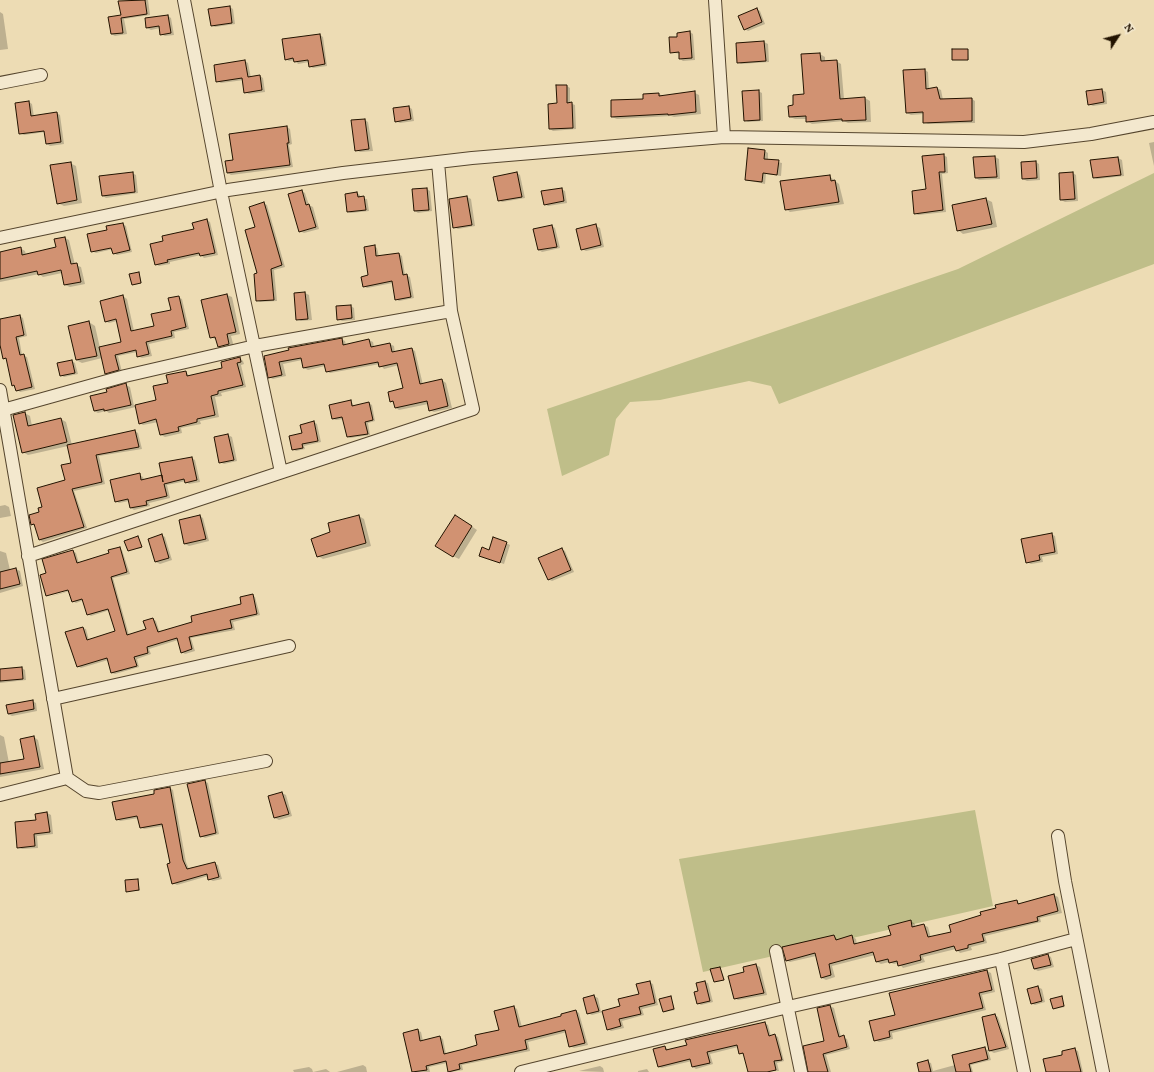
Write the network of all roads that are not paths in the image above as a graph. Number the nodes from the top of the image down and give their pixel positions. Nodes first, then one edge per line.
1 (184, 0) edge
2 (715, 0) edge
3 (41, 75) dead end
4 (0, 83) edge
5 (1154, 122) edge
6 (724, 137) junction
7 (438, 162) junction
8 (221, 192) junction
9 (0, 238) edge
10 (451, 311) junction
11 (255, 346) junction
12 (0, 390) edge
13 (3, 410) junction
14 (281, 472) junction
15 (28, 556) junction
16 (289, 646) dead end
17 (53, 700) junction
18 (266, 761) dead end
19 (67, 778) junction
20 (0, 795) edge
21 (1058, 836) dead end
22 (1076, 939) junction
23 (776, 951) dead end
24 (1001, 960) junction
25 (788, 1007) junction
26 (548, 1069) edge
27 (521, 1072) edge
28 (801, 1072) edge
29 (1024, 1072) edge
30 (1103, 1072) edge

1 - 8 street
2 - 6 street
3 - 4 street
5 - 6 street
6 - 7 street
7 - 8 street
7 - 10 street
8 - 9 street
8 - 11 street
10 - 11 street
10 - 14 street
11 - 13 street
11 - 14 street
12 - 13 street
13 - 15 street
14 - 15 street
15 - 17 street
16 - 17 street
17 - 19 street
18 - 19 street
19 - 20 street
21 - 22 street
22 - 24 street
22 - 30 street
23 - 25 street
24 - 25 street
24 - 29 street
25 - 26 street
25 - 28 street
26 - 27 street

